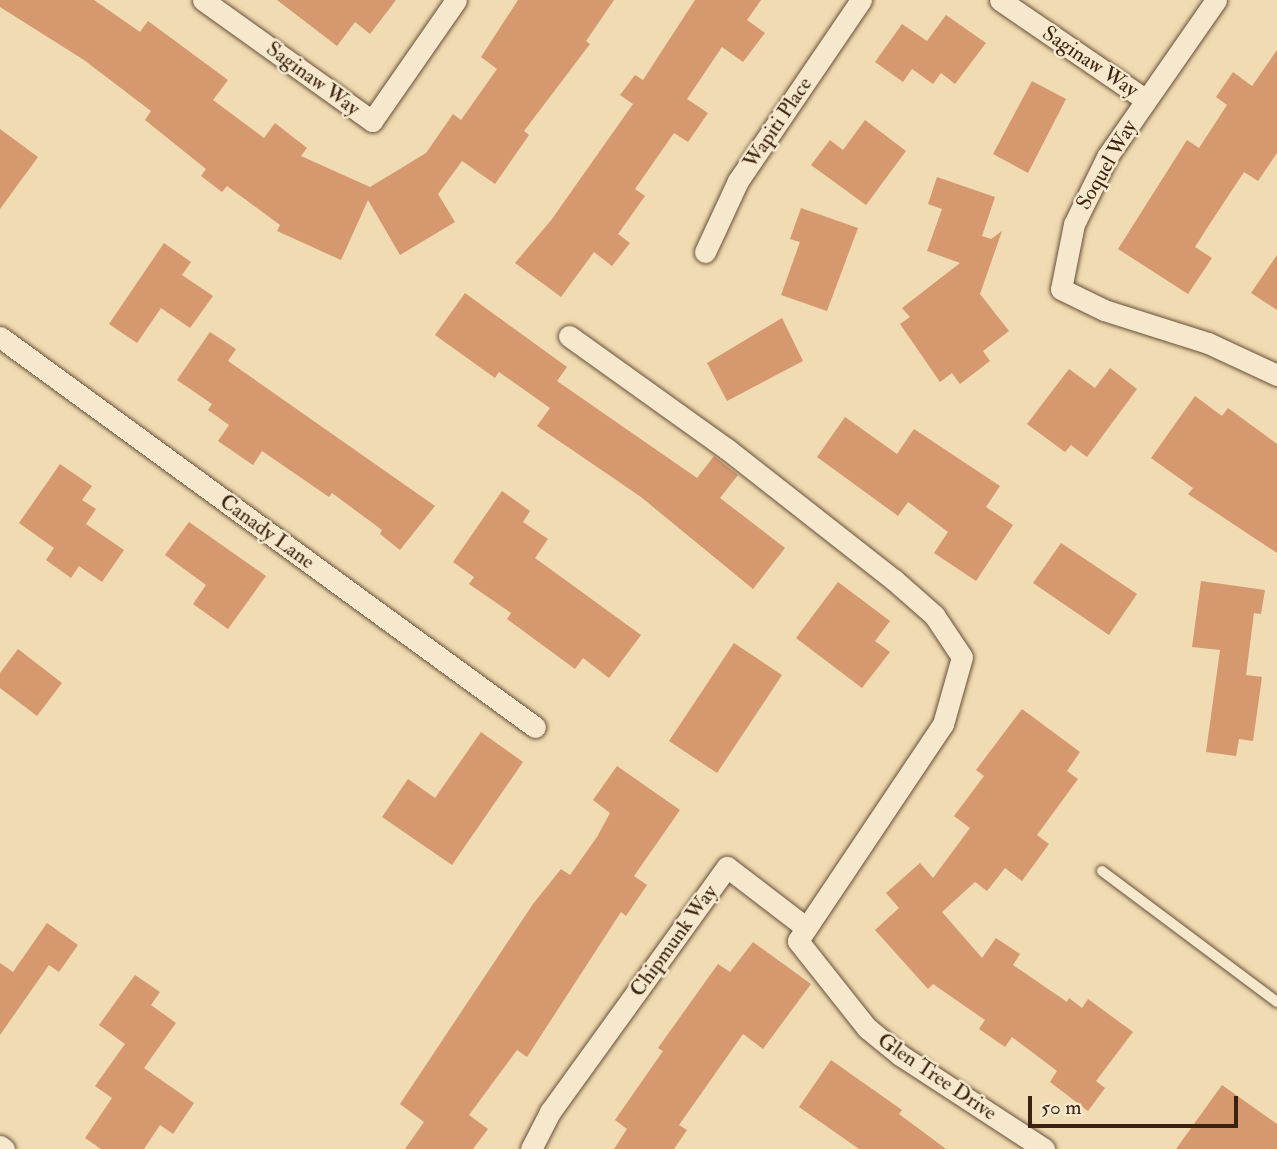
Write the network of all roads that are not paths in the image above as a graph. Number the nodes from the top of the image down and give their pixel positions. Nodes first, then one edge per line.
1 (203, 0) edge
2 (456, 0) edge
3 (861, 0) edge
4 (1000, 0) edge
5 (1216, 0) edge
6 (1146, 100) junction
7 (705, 252) dead end
8 (569, 336) dead end
9 (0, 337) edge
10 (1277, 375) edge
11 (535, 727) dead end
12 (1102, 871) dead end
13 (804, 926) junction
14 (1277, 1002) edge
15 (1040, 1148) edge
16 (531, 1149) edge

1 - 2 street, Saginaw Way
3 - 7 street, Wapiti Place
4 - 6 street, Saginaw Way
5 - 6 street, Soquel Way
6 - 10 street, Soquel Way
8 - 13 street
9 - 11 street, Canady Lane
12 - 14 lane
13 - 15 street, Glen Tree Drive
13 - 16 street, Chipmunk Way

